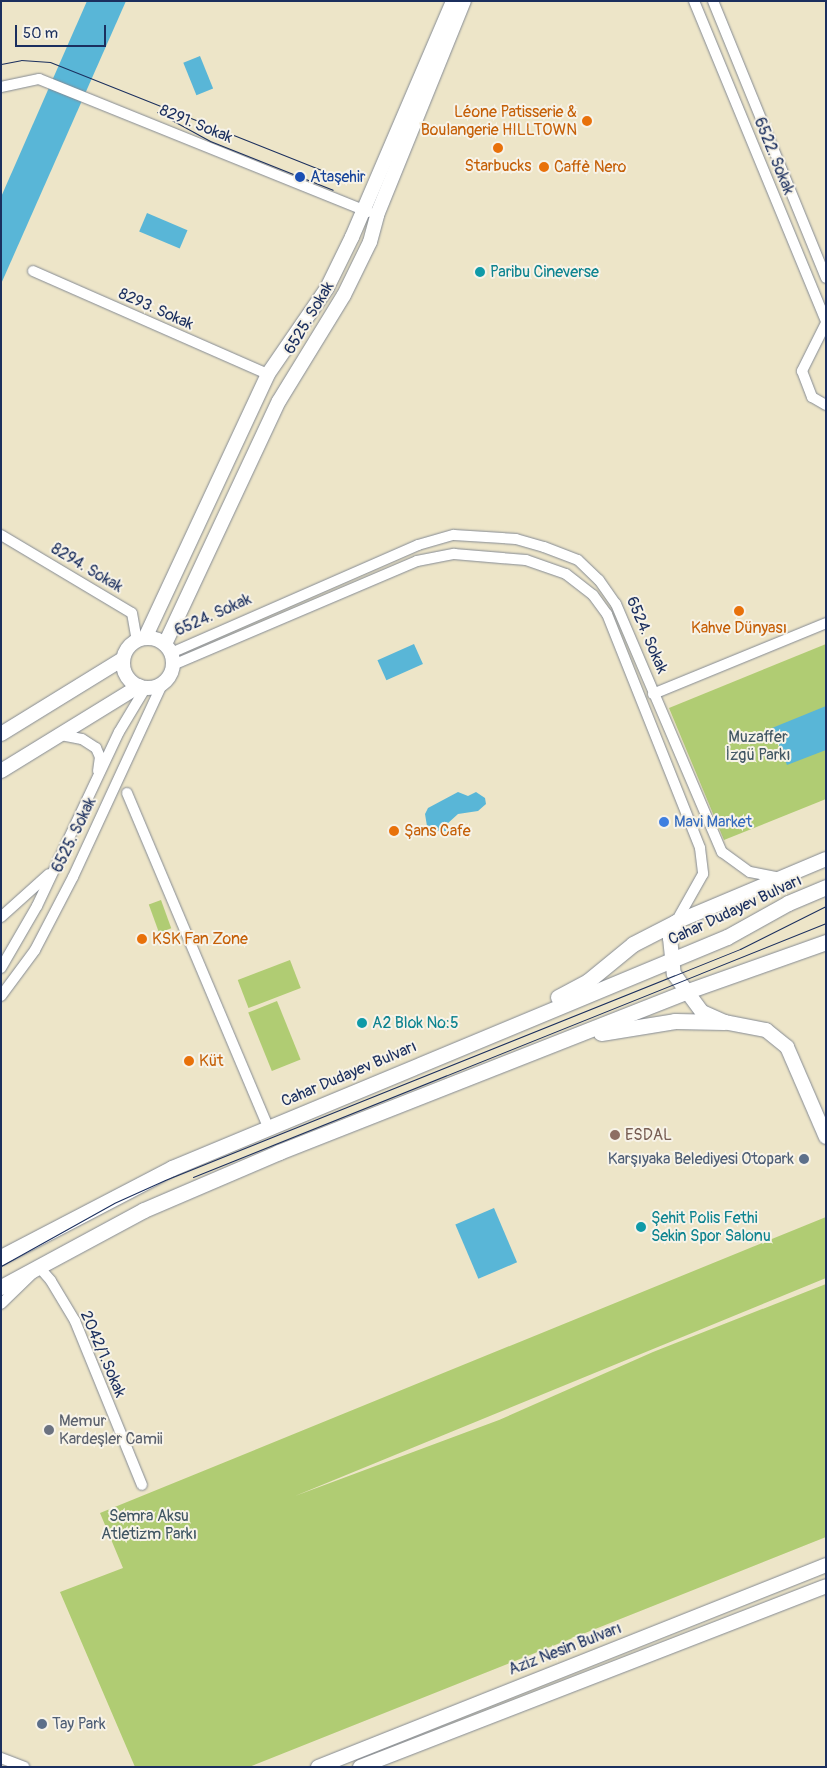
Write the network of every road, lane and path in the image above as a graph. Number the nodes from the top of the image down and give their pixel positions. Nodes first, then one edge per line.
1 (453, 1) edge
2 (464, 1) edge
3 (694, 1) edge
4 (712, 1) edge
5 (1, 88) edge
6 (363, 210) junction
7 (377, 215) junction
8 (32, 271) dead end
9 (826, 278) edge
10 (826, 323) edge
11 (268, 374) junction
12 (826, 405) edge
13 (1, 535) edge
14 (826, 623) edge
15 (141, 639) junction
16 (169, 654) junction
17 (123, 659) junction
18 (163, 682) junction
19 (143, 687) junction
20 (653, 694) junction
21 (1, 734) edge
22 (61, 735) junction
23 (1, 771) edge
24 (94, 785) junction
25 (127, 793) dead end
26 (826, 859) edge
27 (53, 870) junction
28 (780, 878) junction
29 (826, 887) edge
30 (1, 917) edge
31 (676, 922) junction
32 (826, 942) edge
33 (670, 961) junction
34 (1, 968) edge
35 (686, 992) junction
36 (1, 996) edge
37 (724, 1022) junction
38 (496, 1032) junction
39 (546, 1046) junction
40 (268, 1127) junction
41 (826, 1137) edge
42 (1, 1257) edge
43 (39, 1267) junction
44 (1, 1287) edge
45 (1, 1304) edge
46 (142, 1486) dead end
47 (826, 1565) edge
48 (826, 1586) edge
49 (1, 1758) edge
50 (24, 1767) edge
51 (318, 1767) edge
52 (360, 1767) edge

1 - 6 street, 6525. Sokak
2 - 7 street, 6525. Sokak
3 - 10 street, 6522. Sokak
4 - 9 street, 6522. Sokak
5 - 6 street, 8291. Sokak
6 - 7 street, 8291. Sokak
6 - 11 street, 6525. Sokak
7 - 16 street, 6525. Sokak
8 - 11 street, 8293. Sokak
10 - 12 street
11 - 15 street, 6525. Sokak
13 - 15 street, 8294. Sokak
14 - 20 street
15 - 16 street
15 - 17 street
16 - 18 street
16 - 20 street, 6524. Sokak
16 - 31 street, 6524. Sokak
17 - 19 street
17 - 21 street
18 - 19 street
18 - 36 street, 6525. Sokak
19 - 22 street
19 - 24 street, 6525. Sokak
20 - 28 street, 6524. Sokak
22 - 23 street
22 - 24 street
24 - 27 street, 6525. Sokak
25 - 40 street
26 - 28 street
27 - 30 street
27 - 34 street, 6525. Sokak
28 - 31 street
29 - 33 main road, Cahar Dudayev Bulvarı
31 - 33 street
31 - 38 main road
32 - 35 main road
33 - 35 street
33 - 38 main road, Cahar Dudayev Bulvarı
35 - 37 street
35 - 39 main road
37 - 39 main road
37 - 41 street
38 - 40 main road, Cahar Dudayev Bulvarı
39 - 43 main road
40 - 42 main road, Cahar Dudayev Bulvarı
43 - 44 main road
43 - 45 street
43 - 46 street, 2042/1.Sokak
47 - 51 street, Aziz Nesin Bulvarı
48 - 52 street
49 - 50 street

